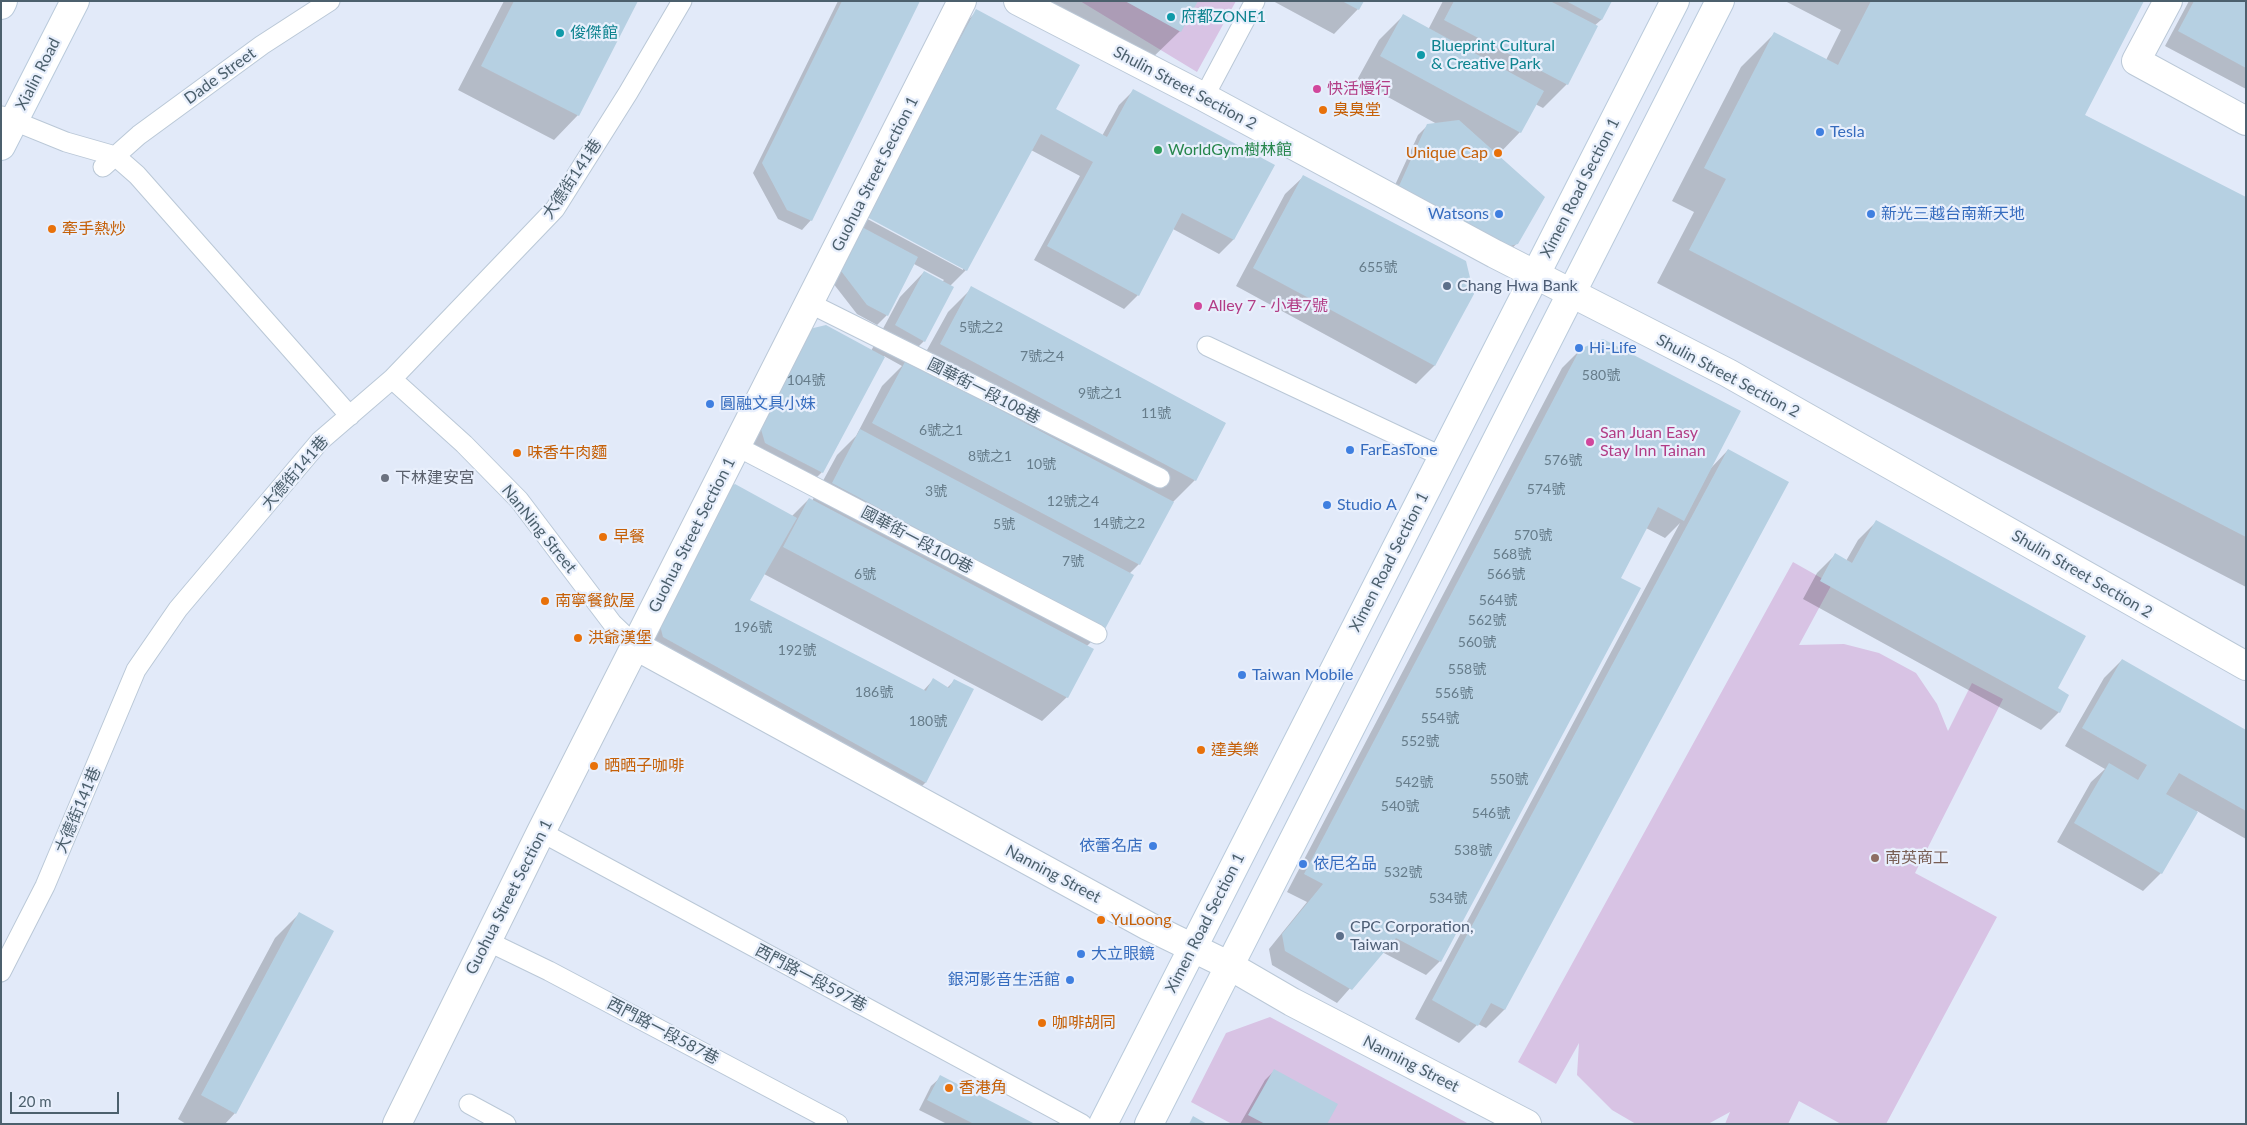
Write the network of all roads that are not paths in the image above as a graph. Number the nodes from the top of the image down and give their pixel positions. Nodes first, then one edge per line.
1 (3, 1) edge
2 (75, 1) edge
3 (330, 1) edge
4 (682, 1) edge
5 (962, 1) edge
6 (1018, 1) edge
7 (1255, 1) edge
8 (1675, 1) edge
9 (1720, 1) edge
10 (2168, 1) edge
11 (1, 5) edge
12 (1204, 97) junction
13 (7, 119) edge
14 (2246, 121) edge
15 (1, 146) edge
16 (109, 161) junction
17 (1536, 275) junction
18 (1571, 294) junction
19 (809, 303) junction
20 (1207, 346) dead end
21 (392, 379) junction
22 (350, 416) junction
23 (736, 446) junction
24 (1443, 457) junction
25 (1160, 478) dead end
26 (1097, 634) dead end
27 (636, 646) junction
28 (2246, 666) edge
29 (541, 832) junction
30 (487, 941) junction
31 (1193, 947) junction
32 (1230, 966) junction
33 (1, 972) edge
34 (469, 1104) dead end
35 (397, 1124) edge
36 (506, 1124) edge
37 (838, 1124) edge
38 (1082, 1124) edge
39 (1103, 1124) edge
40 (1149, 1124) edge
41 (1527, 1124) edge

1 - 11 street
2 - 13 street, Xialin Road
3 - 16 lane, Dade Street
4 - 21 lane, 大德街141巷
5 - 19 street, Guohua Street Section 1
6 - 12 street, Shulin Street Section 2
7 - 12 lane
8 - 17 street, Ximen Road Section 1
9 - 18 street
10 - 14 street
12 - 17 street, Shulin Street Section 2
13 - 15 street, Xialin Road
13 - 16 lane
16 - 22 lane
17 - 18 street, Shulin Street Section 2
17 - 24 street, Ximen Road Section 1
18 - 28 street, Shulin Street Section 2
18 - 32 street
19 - 23 street, Guohua Street Section 1
19 - 25 lane, 國華街一段108巷
20 - 24 lane
21 - 22 lane, 大德街141巷
21 - 27 lane, NanNing Street
22 - 33 lane, 大德街141巷
23 - 26 lane, 國華街一段100巷
23 - 27 street, Guohua Street Section 1
24 - 31 street, Ximen Road Section 1
27 - 29 street, Guohua Street Section 1
27 - 31 street, Nanning Street
29 - 30 street, Guohua Street Section 1
29 - 38 lane, 西門路一段597巷
30 - 35 street, Guohua Street Section 1
30 - 37 lane, 西門路一段587巷
31 - 32 street, Nanning Street
31 - 39 street, Ximen Road Section 1
32 - 40 street
32 - 41 street, Nanning Street
34 - 36 lane

